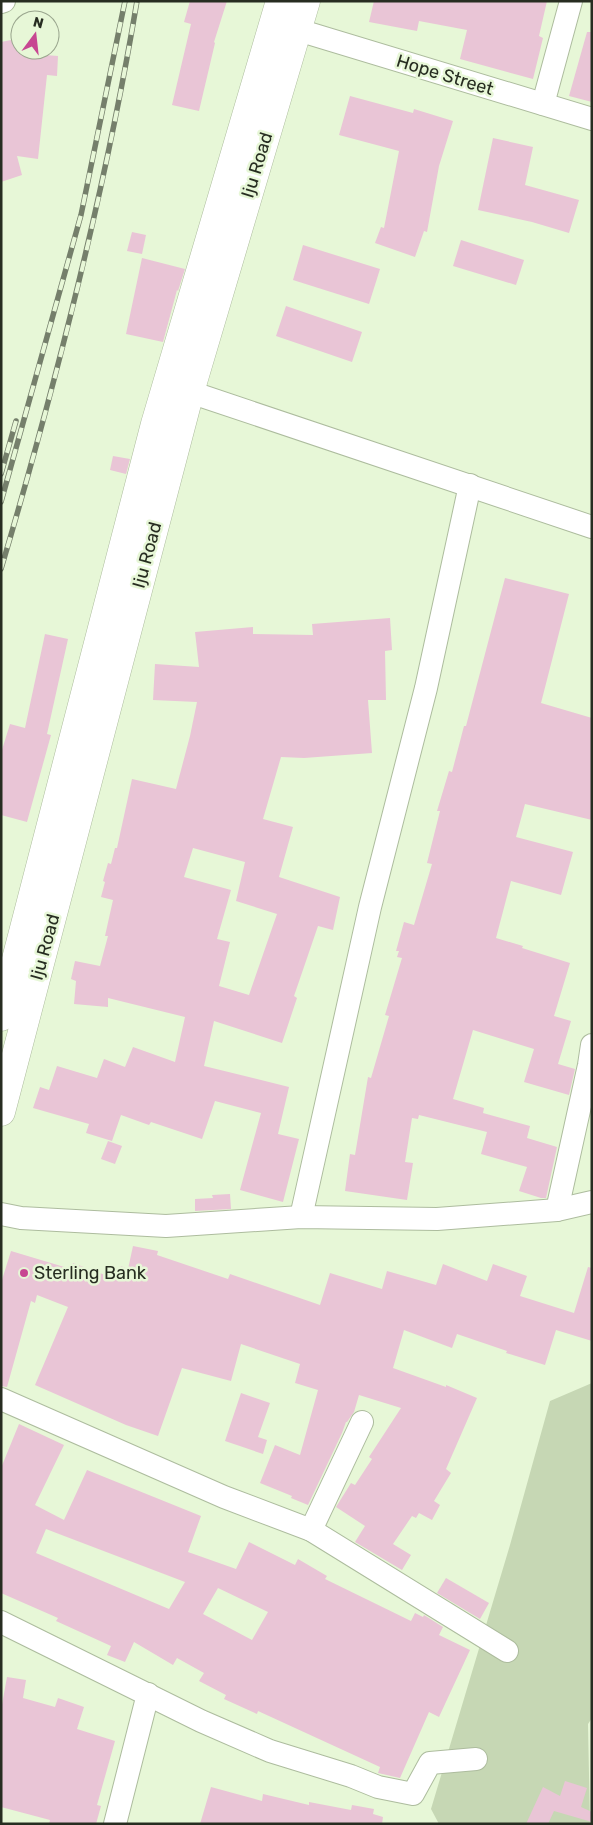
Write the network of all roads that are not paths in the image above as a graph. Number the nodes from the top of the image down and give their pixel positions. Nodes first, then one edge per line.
1 (280, 1) edge
2 (306, 1) edge
3 (572, 1) edge
4 (298, 30) junction
5 (543, 104) junction
6 (592, 119) edge
7 (190, 392) junction
8 (470, 485) junction
9 (592, 527) edge
10 (1, 1017) edge
11 (592, 1045) edge
12 (1, 1112) edge
13 (592, 1202) edge
14 (557, 1210) junction
15 (1, 1214) edge
16 (302, 1217) junction
17 (1, 1399) edge
18 (362, 1422) dead end
19 (311, 1530) junction
20 (1, 1622) edge
21 (507, 1651) dead end
22 (148, 1694) junction
23 (476, 1759) dead end
24 (115, 1824) edge

1 - 10 main road, Iju Road
2 - 4 main road, Iju Road
3 - 5 street
4 - 5 street, Hope Street
4 - 7 main road, Iju Road
5 - 6 street, Hope Street
7 - 8 street
7 - 12 main road, Iju Road
8 - 9 street
8 - 16 street
11 - 14 street
13 - 14 street
14 - 16 street
15 - 16 street
17 - 19 street
18 - 19 street
19 - 21 street
20 - 22 street
22 - 23 street
22 - 24 street

